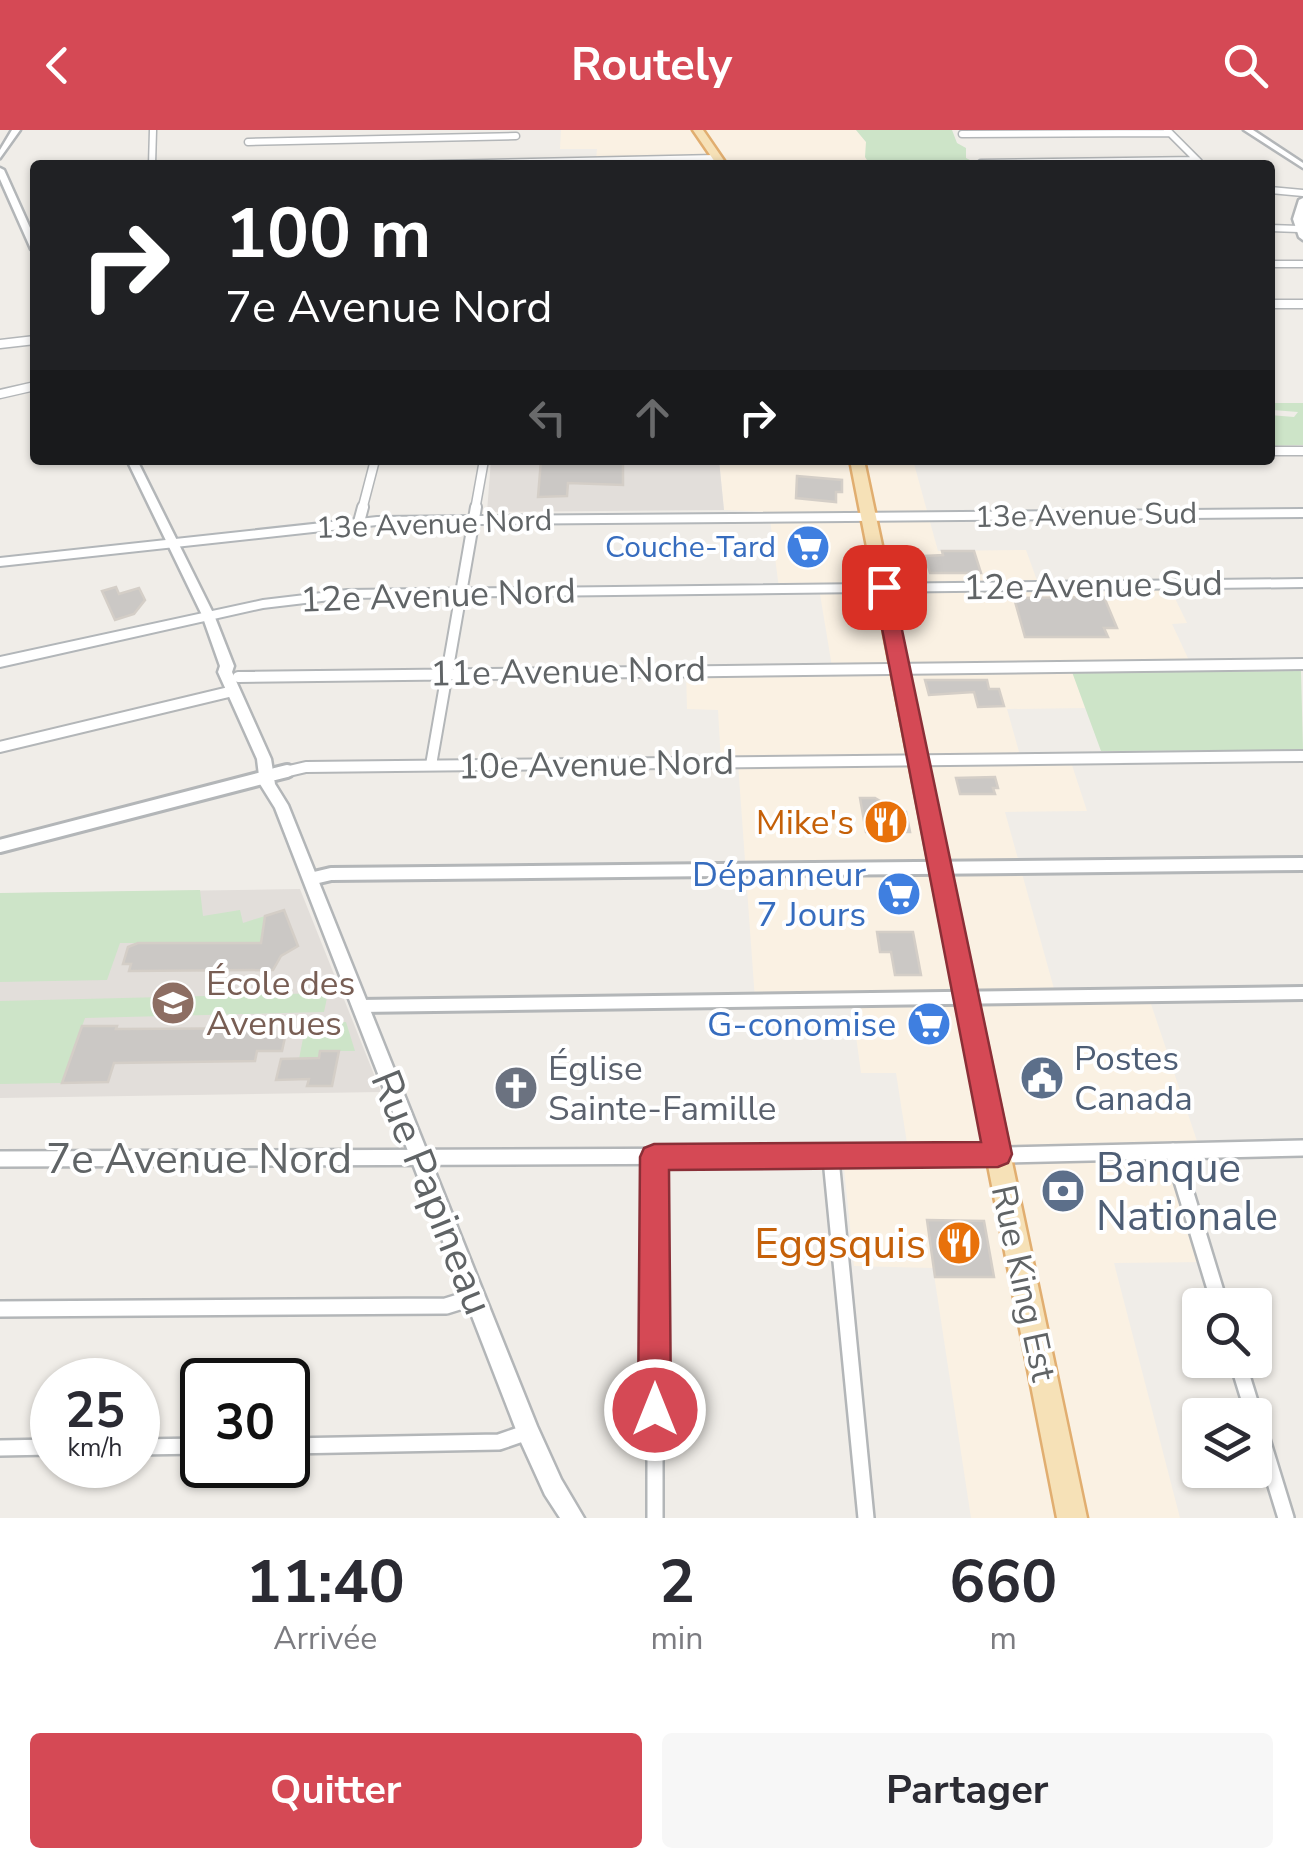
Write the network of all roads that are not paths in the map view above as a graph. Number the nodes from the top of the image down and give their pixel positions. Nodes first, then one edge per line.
1 (16, 130) edge
2 (153, 130) edge
3 (378, 130) edge
4 (698, 130) edge
5 (1248, 130) edge
6 (1169, 131) edge
7 (516, 133) edge
8 (962, 134) dead end
9 (375, 139) junction
10 (248, 142) dead end
11 (0, 156) edge
12 (152, 160) edge
13 (512, 160) edge
14 (718, 160) edge
15 (1197, 160) edge
16 (1303, 166) edge
17 (0, 170) edge
18 (1275, 190) edge
19 (1303, 193) edge
20 (1303, 200) edge
21 (1275, 228) edge
22 (1301, 229) edge
23 (30, 238) edge
24 (1275, 264) edge
25 (1303, 264) edge
26 (1275, 304) edge
27 (1303, 304) edge
28 (30, 341) edge
29 (0, 344) edge
30 (30, 387) edge
31 (0, 394) edge
32 (1303, 451) edge
33 (1275, 452) edge
34 (134, 465) edge
35 (374, 465) edge
36 (483, 465) edge
37 (858, 465) edge
38 (1303, 513) edge
39 (870, 517) junction
40 (473, 519) junction
41 (359, 522) junction
42 (171, 542) junction
43 (0, 562) edge
44 (1303, 583) edge
45 (884, 587) junction
46 (460, 592) junction
47 (208, 615) junction
48 (0, 662) edge
49 (1303, 664) edge
50 (900, 667) junction
51 (448, 672) junction
52 (232, 678) junction
53 (0, 747) edge
54 (1303, 756) edge
55 (918, 760) junction
56 (431, 765) junction
57 (270, 776) junction
58 (0, 846) edge
59 (1303, 864) edge
60 (940, 869) junction
61 (310, 880) junction
62 (1303, 993) edge
63 (966, 997) junction
64 (359, 1006) junction
65 (1303, 1148) edge
66 (1172, 1151) junction
67 (998, 1154) junction
68 (420, 1156) junction
69 (654, 1157) junction
70 (831, 1158) junction
71 (0, 1160) edge
72 (1215, 1288) edge
73 (475, 1296) junction
74 (0, 1309) edge
75 (528, 1432) junction
76 (310, 1446) edge
77 (30, 1447) edge
78 (0, 1448) edge
79 (1272, 1472) edge
80 (572, 1518) edge
81 (655, 1518) edge
82 (866, 1518) edge
83 (1072, 1518) edge
84 (1286, 1518) edge

1 - 11 street
2 - 12 street
3 - 9 street
4 - 14 main road
5 - 16 street
6 - 8 street
6 - 15 street
7 - 9 street
7 - 13 street
9 - 10 street
17 - 23 street
18 - 19 street
20 - 22 street
21 - 22 street
24 - 25 street
26 - 27 street
28 - 29 street
30 - 31 street
32 - 33 street
34 - 42 street, Rue Papineau
35 - 41 street
36 - 40 street
37 - 39 main road, Rue King Est
38 - 39 main road, 13e Avenue Sud
39 - 40 main road, 13e Avenue Nord
39 - 45 main road, Rue King Est
40 - 41 main road, 13e Avenue Nord
40 - 46 street
41 - 42 main road, 13e Avenue Nord
42 - 43 main road, 13e Avenue Nord
42 - 47 street, Rue Papineau
44 - 45 main road, 12e Avenue Sud
45 - 46 main road, 12e Avenue Nord
45 - 50 main road, Rue King Est
46 - 47 main road, 12e Avenue Nord
46 - 51 street
47 - 48 main road, 12e Avenue Nord
47 - 52 street, Rue Papineau
49 - 50 street, 11e Avenue Nord
50 - 51 street, 11e Avenue Nord
50 - 55 main road, Rue King Est
51 - 52 street, 11e Avenue Nord
51 - 56 street
52 - 53 street, 11e Avenue Nord
52 - 57 street, Rue Papineau
54 - 55 street, 10e Avenue Nord
55 - 56 street, 10e Avenue Nord
55 - 60 main road, Rue King Est
56 - 57 street, 10e Avenue Nord
57 - 58 street, 10e Avenue Nord
57 - 61 street, Rue Papineau
59 - 60 street
60 - 61 street
60 - 63 main road, Rue King Est
61 - 64 street, Rue Papineau
62 - 63 street
63 - 64 street
63 - 67 main road, Rue King Est
64 - 68 street, Rue Papineau
65 - 66 street, 7e Avenue Nord
66 - 67 street, 7e Avenue Nord
66 - 72 street
67 - 70 street, 7e Avenue Nord
67 - 83 main road, Rue King Est
68 - 69 street, 7e Avenue Nord
68 - 71 street, 7e Avenue Nord
68 - 73 street, Rue Papineau
69 - 70 street, 7e Avenue Nord
69 - 81 street
70 - 82 street
73 - 74 street
73 - 75 street, Rue Papineau
75 - 76 street
75 - 80 street, Rue Papineau
77 - 78 street
79 - 84 street

